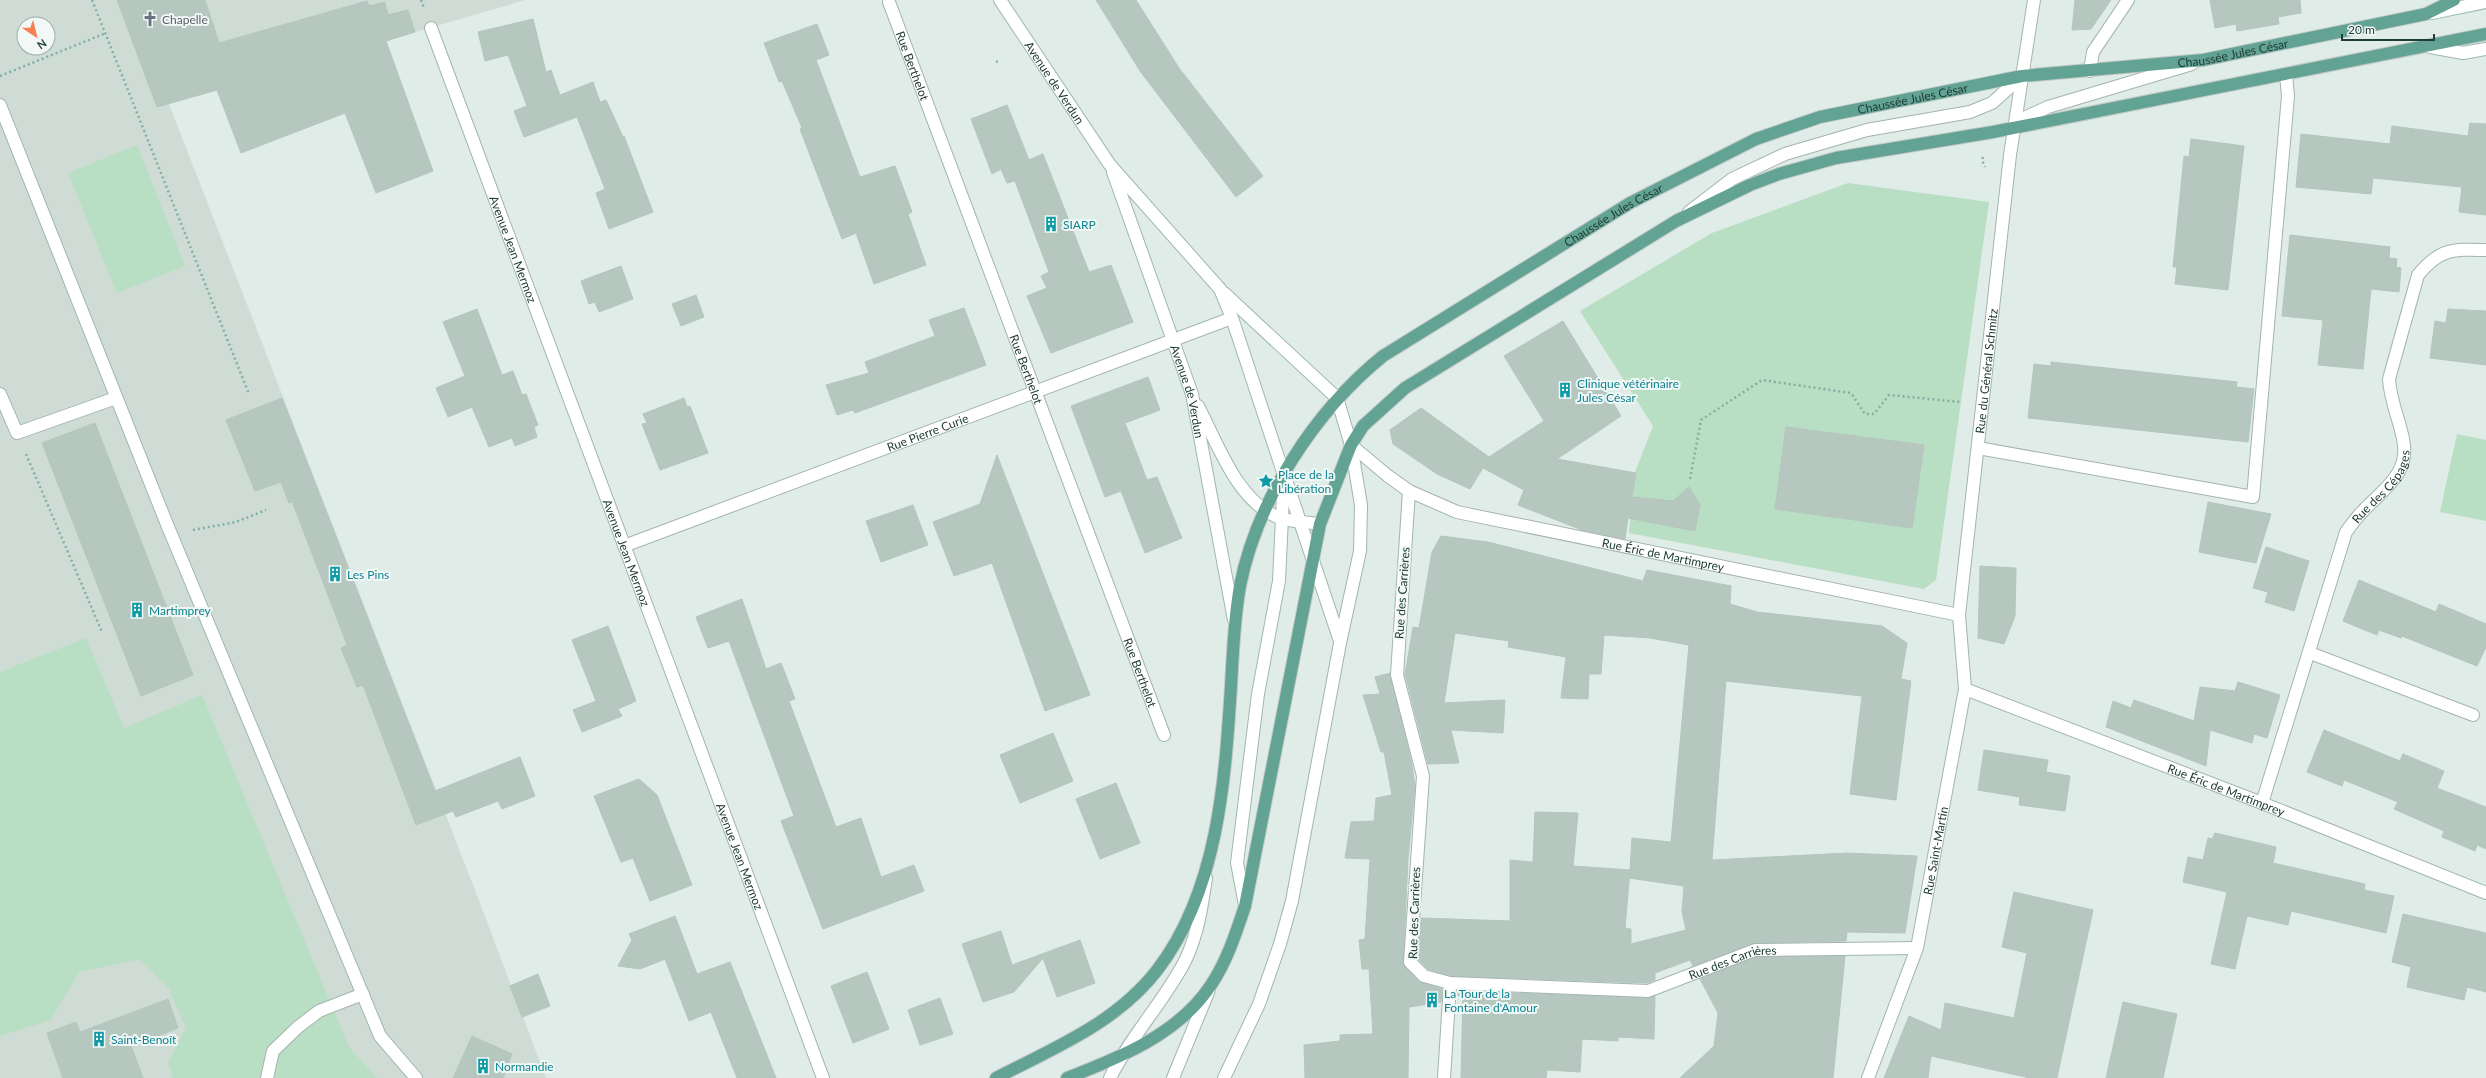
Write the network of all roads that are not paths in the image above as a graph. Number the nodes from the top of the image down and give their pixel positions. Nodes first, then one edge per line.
1 (1000, 0) edge
2 (2034, 0) edge
3 (2128, 0) edge
4 (2454, 0) edge
5 (889, 2) dead end
6 (2486, 2) edge
7 (2426, 14) junction
8 (431, 28) dead end
9 (2486, 34) edge
10 (2430, 47) junction
11 (2486, 49) edge
12 (2203, 60) junction
13 (2090, 71) junction
14 (2286, 75) junction
15 (2022, 76) junction
16 (0, 105) edge
17 (2014, 128) junction
18 (1110, 165) junction
19 (1676, 221) junction
20 (2486, 250) edge
21 (1220, 289) junction
22 (1232, 318) junction
23 (1173, 340) junction
24 (1034, 392) junction
25 (0, 394) edge
26 (1192, 394) junction
27 (116, 398) junction
28 (1337, 398) junction
29 (1351, 445) junction
30 (1978, 448) junction
31 (1284, 475) junction
32 (1409, 491) junction
33 (1266, 511) junction
34 (1281, 518) junction
35 (1300, 521) junction
36 (1320, 524) junction
37 (624, 546) junction
38 (1313, 563) junction
39 (1959, 615) junction
40 (1235, 626) junction
41 (1340, 642) junction
42 (2310, 653) junction
43 (1965, 689) junction
44 (2473, 715) dead end
45 (1164, 735) dead end
46 (2262, 803) junction
47 (1208, 859) junction
48 (2486, 893) edge
49 (1245, 906) junction
50 (1917, 948) junction
51 (1450, 983) junction
52 (1211, 985) junction
53 (363, 994) junction
54 (1121, 1056) junction
55 (267, 1078) edge
56 (416, 1078) edge
57 (823, 1078) edge
58 (996, 1078) edge
59 (1067, 1078) edge
60 (1110, 1078) edge
61 (1173, 1078) edge
62 (1224, 1078) edge
63 (1444, 1078) edge
64 (1868, 1078) edge

1 - 18 street, Avenue de Verdun
2 - 15 street, Rue du Général Schmitz
3 - 13 street
4 - 7 main road
5 - 24 street, Rue Berthelot
6 - 7 street, Chaussée Jules César
7 - 12 main road, Chaussée Jules César
8 - 37 street, Avenue Jean Mermoz
9 - 10 main road
10 - 11 street
10 - 14 main road
12 - 13 main road, Chaussée Jules César
12 - 17 street
13 - 15 main road, Chaussée Jules César
14 - 17 main road
14 - 30 street
15 - 17 street, Rue du Général Schmitz
15 - 19 street
15 - 28 main road, Chaussée Jules César
16 - 27 street
17 - 19 main road
17 - 30 street, Rue du Général Schmitz
18 - 21 street, Avenue de Verdun
18 - 23 street, Avenue de Verdun
19 - 29 main road
20 - 42 street, Rue des Cépages
21 - 22 street, Avenue de Verdun
21 - 28 street
22 - 23 street, Rue Pierre Curie
22 - 31 street, Avenue de Verdun
23 - 24 street, Rue Pierre Curie
23 - 26 street, Avenue de Verdun
24 - 37 street, Rue Pierre Curie
24 - 45 street, Rue Berthelot
25 - 27 street
26 - 33 street
26 - 40 street, Avenue de Verdun
27 - 53 street
28 - 29 street
28 - 31 main road, Chaussée Jules César
29 - 32 street, Rue Éric de Martimprey
29 - 36 main road
29 - 41 street
30 - 39 street, Rue du Général Schmitz
31 - 33 main road, Chaussée Jules César
31 - 34 street
31 - 35 street, Avenue de Verdun
32 - 39 street, Rue Éric de Martimprey
32 - 51 street, Rue des Carrières
33 - 34 street
33 - 40 main road, Chaussée Jules César
34 - 35 street
34 - 49 street
35 - 36 street
35 - 38 street, Avenue de Verdun
36 - 38 main road
37 - 57 street, Avenue Jean Mermoz
38 - 41 street, Avenue de Verdun
38 - 49 main road
39 - 43 street, Rue Saint-Martin
40 - 47 main road, Chaussée Jules César
41 - 62 street
42 - 44 street
42 - 46 street, Rue des Cépages
43 - 46 street, Rue Éric de Martimprey
43 - 50 street, Rue Saint-Martin
46 - 48 street, Rue Éric de Martimprey
47 - 54 street
47 - 58 main road, Chaussée Jules César
49 - 52 main road
50 - 51 street, Rue des Carrières
50 - 64 street, Rue Saint-Martin
51 - 63 street
52 - 54 main road
52 - 61 street
53 - 55 street
53 - 56 street
54 - 59 main road
54 - 60 street

